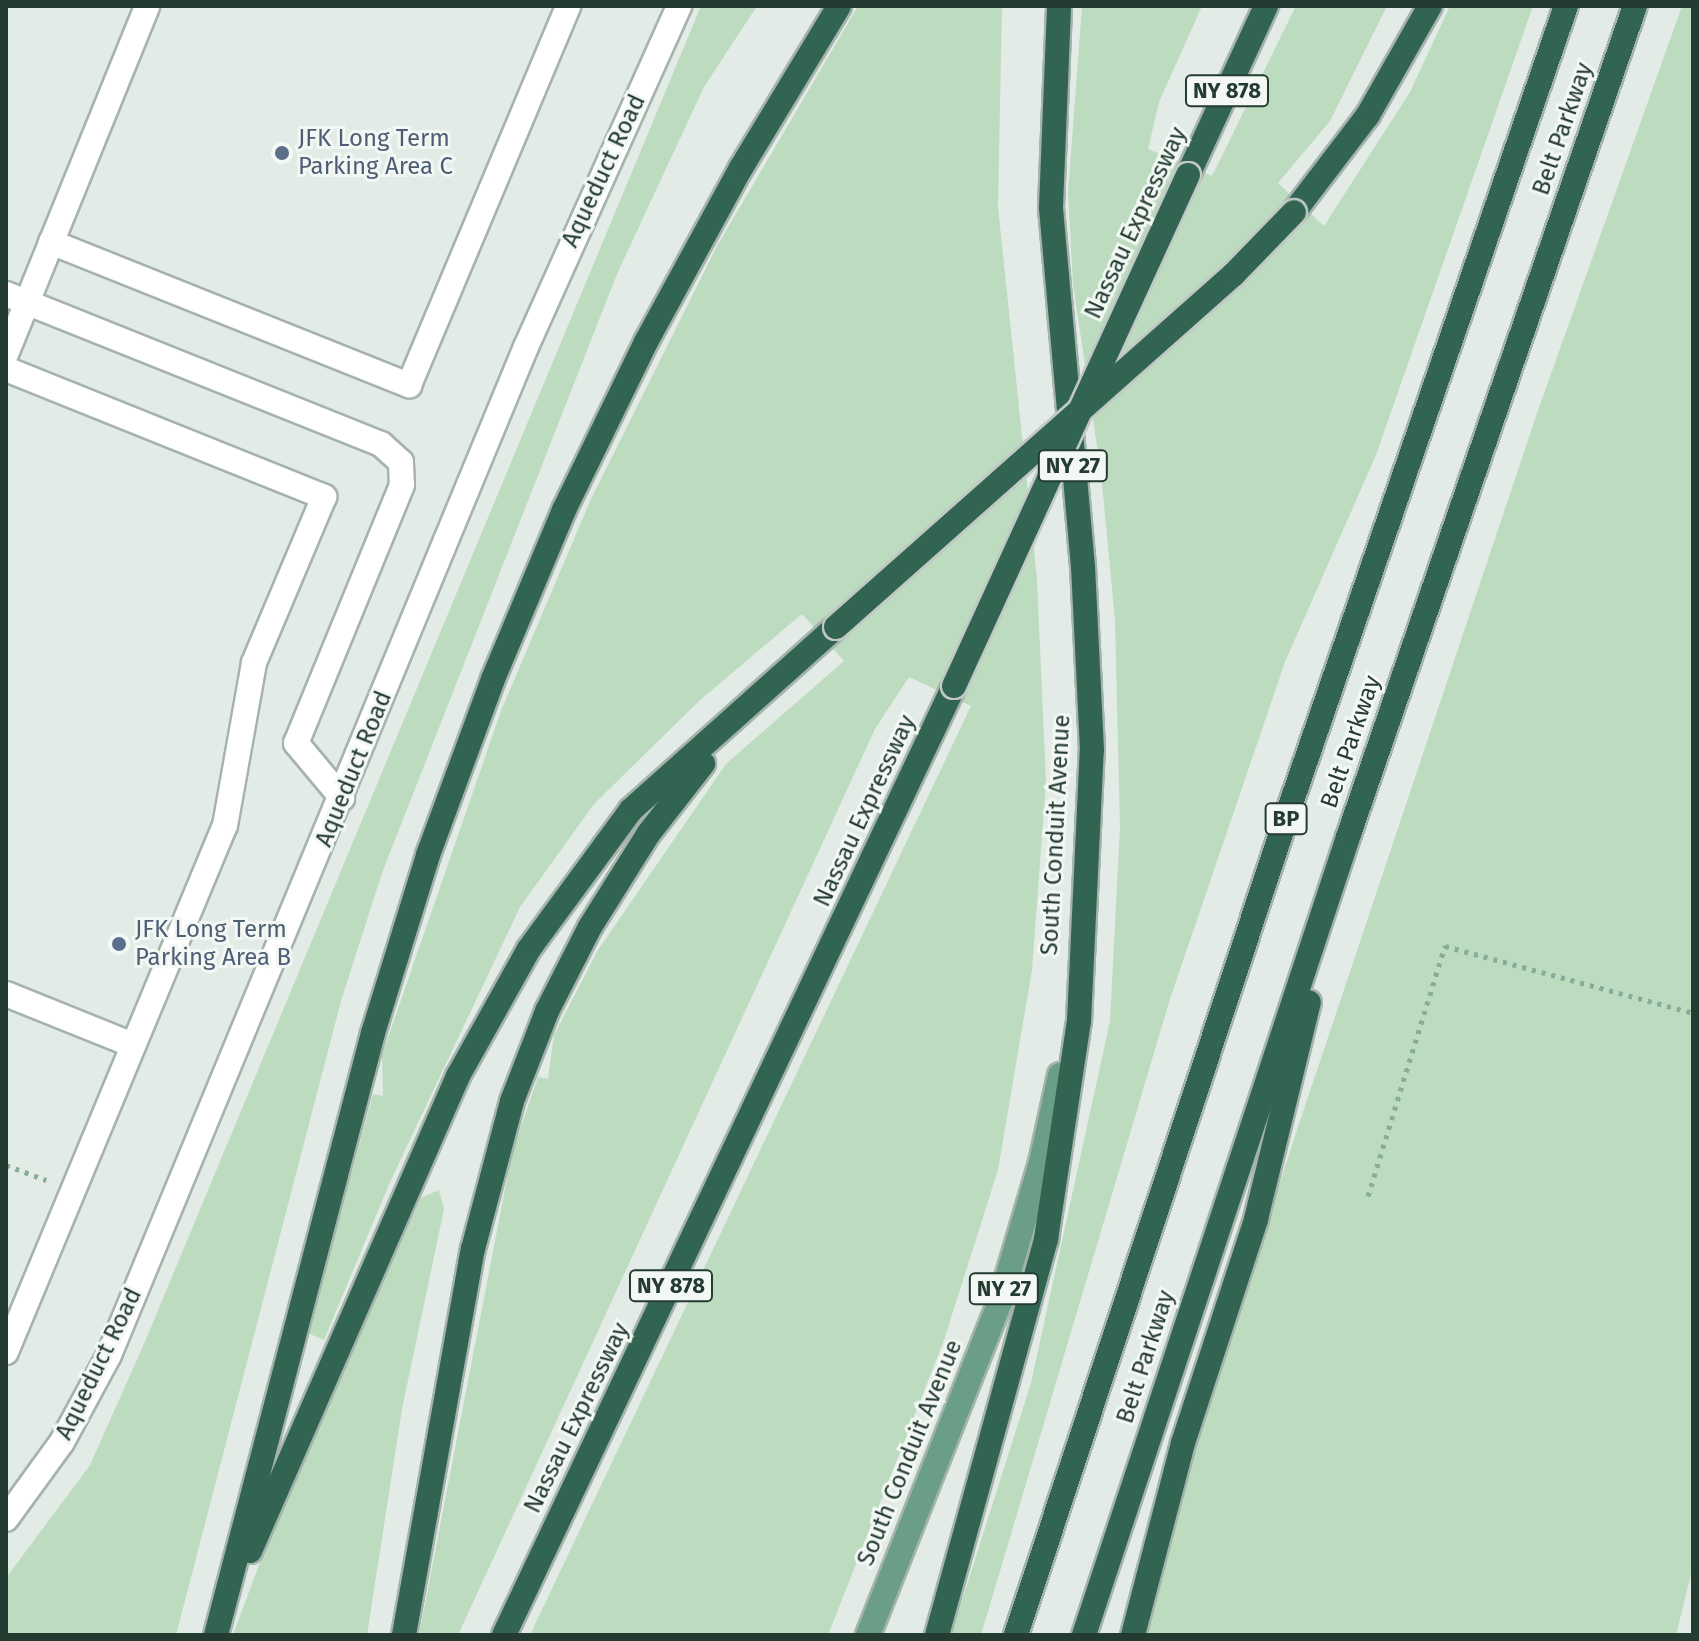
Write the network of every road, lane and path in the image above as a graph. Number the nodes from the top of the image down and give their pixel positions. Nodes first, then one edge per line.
1 (147, 6) edge
2 (568, 6) edge
3 (679, 6) edge
4 (839, 6) edge
5 (1059, 6) edge
6 (1266, 6) edge
7 (1430, 6) edge
8 (1566, 6) edge
9 (1635, 6) edge
10 (51, 242) junction
11 (16, 299) edge
12 (6, 354) edge
13 (6, 369) edge
14 (765, 694) junction
15 (342, 798) junction
16 (1348, 837) junction
17 (1084, 926) junction
18 (6, 994) edge
19 (1693, 1013) edge
20 (133, 1045) junction
21 (6, 1165) edge
22 (73, 1191) junction
23 (1368, 1196) dead end
24 (6, 1352) edge
25 (6, 1519) edge
26 (218, 1627) edge
27 (404, 1635) edge
28 (504, 1635) edge
29 (868, 1635) edge
30 (937, 1635) edge
31 (1016, 1635) edge
32 (1084, 1635) edge
33 (1133, 1635) edge

1 - 10 street
2 - 10 street
3 - 15 street, Aqueduct Road
4 - 26 highway
5 - 17 highway, South Conduit Avenue / NY 27
6 - 28 highway, Nassau Expressway / NY 878, bridge
7 - 14 highway, bridge
8 - 31 highway, Belt Parkway / BP
9 - 16 highway, Belt Parkway
10 - 11 street
11 - 12 street
11 - 15 street
13 - 20 street
14 - 26 highway
14 - 27 highway
15 - 25 street, Aqueduct Road
16 - 32 highway, Belt Parkway
16 - 33 highway
17 - 29 main road, South Conduit Avenue / NY 27
17 - 30 highway
18 - 20 street
19 - 23 path
20 - 22 street
21 - 22 path
22 - 24 street

